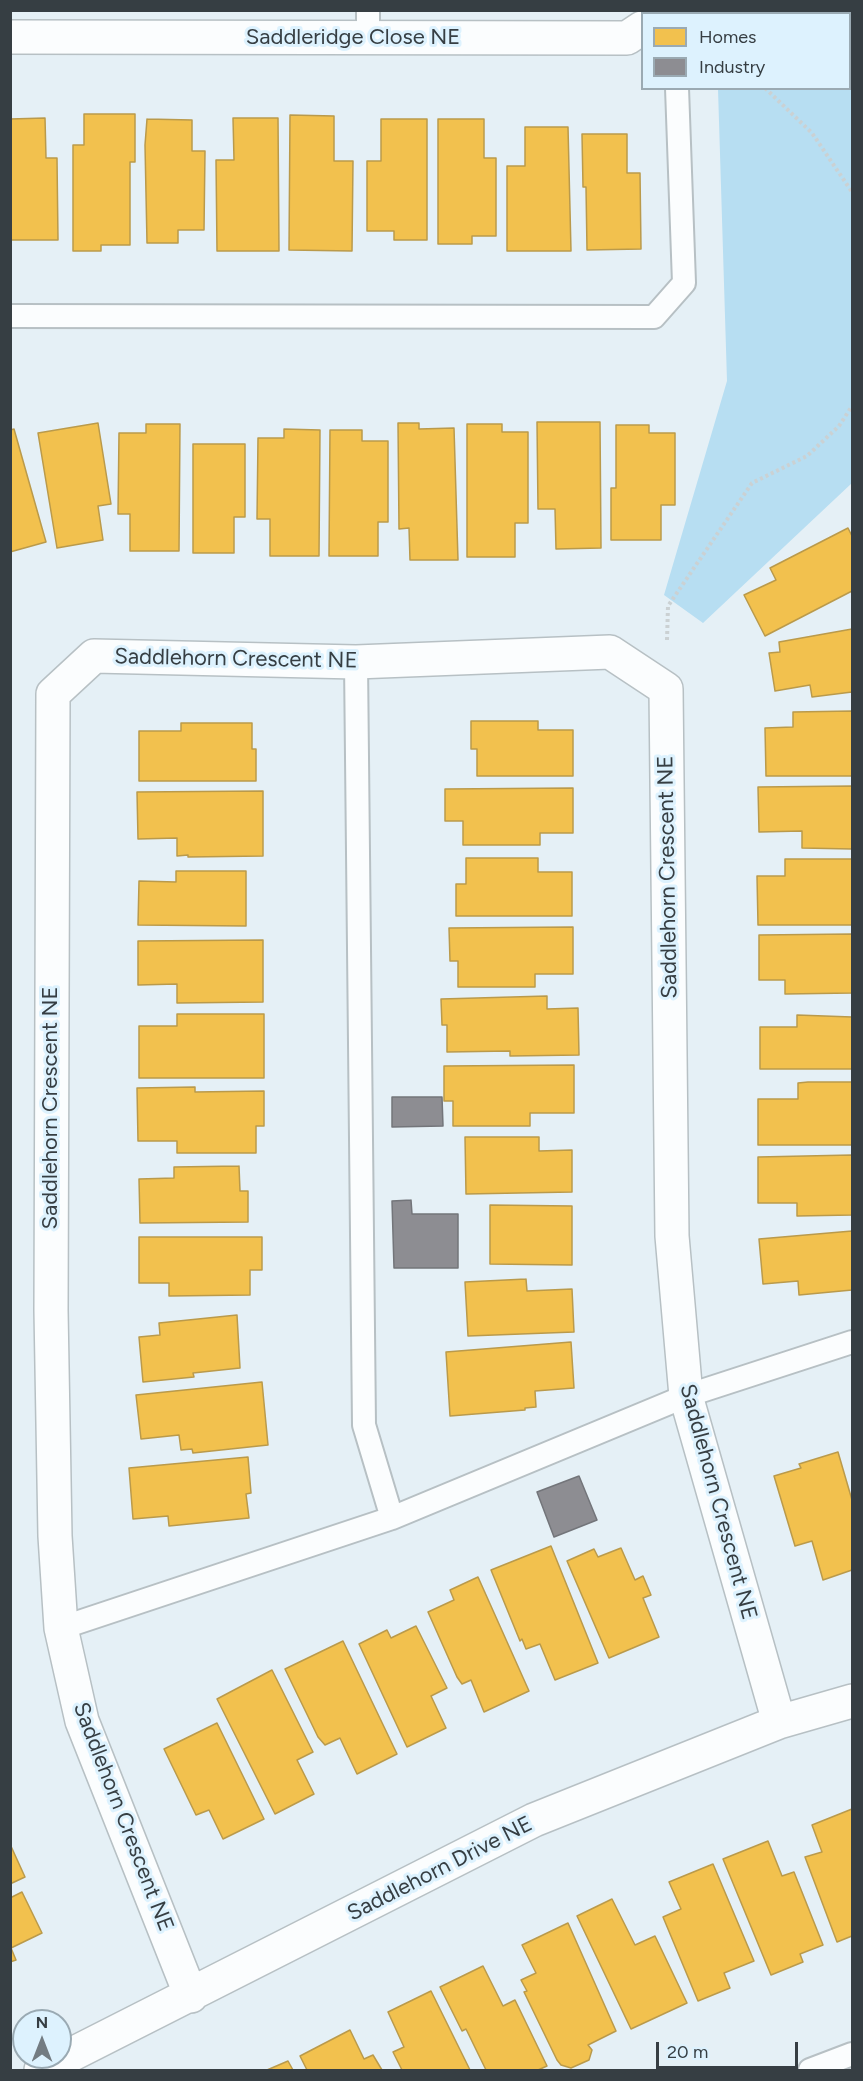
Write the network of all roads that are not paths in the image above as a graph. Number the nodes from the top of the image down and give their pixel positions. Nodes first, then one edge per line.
1 (60, 24) edge
2 (368, 24) edge
3 (641, 29) edge
4 (10, 36) edge
5 (677, 90) edge
6 (10, 316) edge
7 (356, 662) junction
8 (852, 1342) edge
9 (686, 1396) junction
10 (392, 1518) junction
11 (60, 1628) junction
12 (852, 1701) edge
13 (779, 1722) junction
14 (191, 1996) junction
15 (852, 2054) edge
16 (41, 2070) edge
17 (810, 2070) edge

1 - 2 street, Saddleridge Close NE
1 - 4 street, Saddleridge Close NE
2 - 3 street, Saddleridge Close NE
5 - 6 lane
7 - 9 street, Saddlehorn Crescent NE
7 - 10 lane
7 - 11 street, Saddlehorn Crescent NE
8 - 9 lane
9 - 10 lane
9 - 13 street, Saddlehorn Crescent NE
10 - 11 lane
11 - 14 street, Saddlehorn Crescent NE
12 - 13 street, Saddlehorn Drive NE
13 - 14 street, Saddlehorn Drive NE
14 - 16 street, Saddlehorn Drive NE
15 - 17 lane

